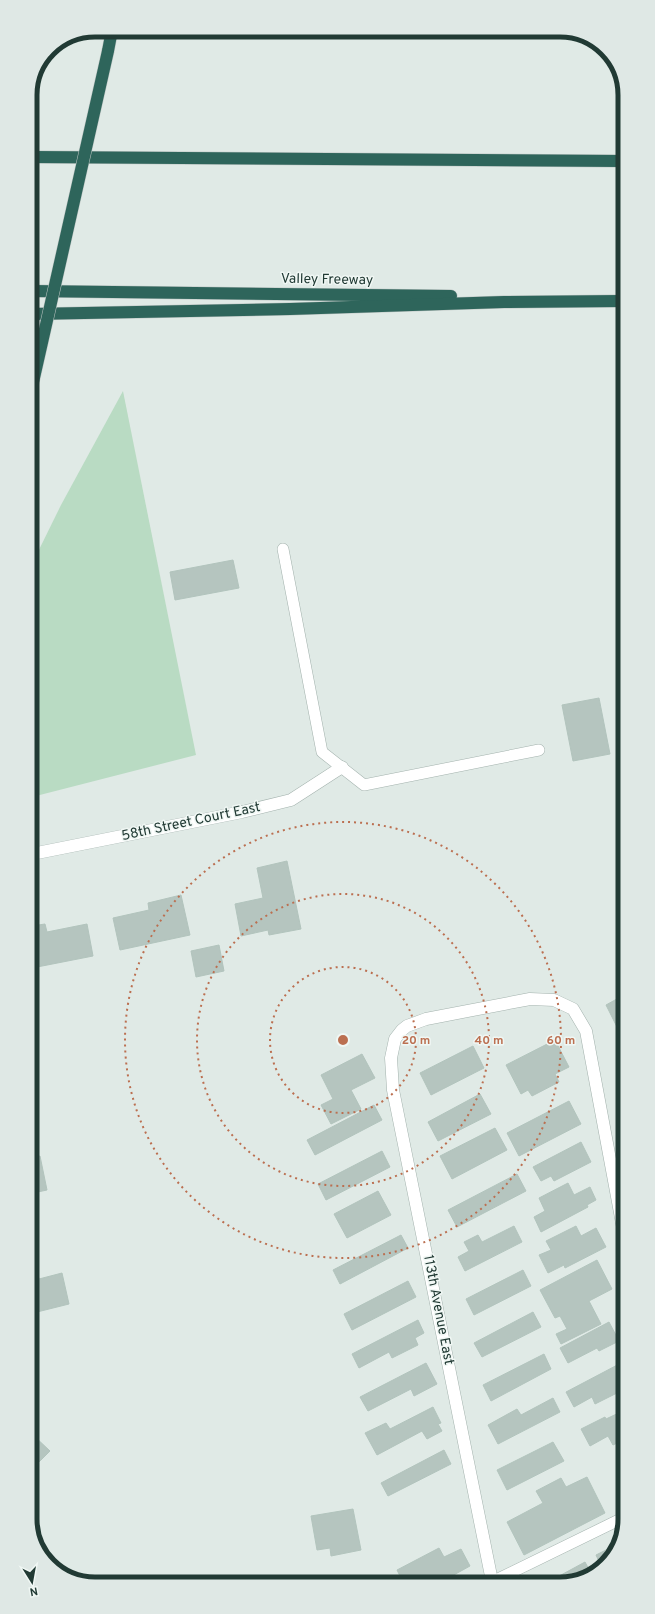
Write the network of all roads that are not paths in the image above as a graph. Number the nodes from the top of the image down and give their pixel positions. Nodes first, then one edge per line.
1 (111, 37) edge
2 (37, 157) edge
3 (618, 161) edge
4 (37, 292) edge
5 (618, 298) edge
6 (618, 301) edge
7 (37, 314) edge
8 (37, 365) edge
9 (283, 549) dead end
10 (539, 750) dead end
11 (342, 767) junction
12 (37, 853) edge
13 (618, 1202) edge
14 (618, 1520) edge
15 (492, 1577) edge
16 (501, 1577) edge

1 - 8 highway, bridge
2 - 3 highway
4 - 5 highway, Valley Freeway
6 - 7 highway
9 - 11 lane
10 - 11 lane
11 - 12 street, 58th Street Court East
13 - 15 street, 113th Avenue East
14 - 16 lane

